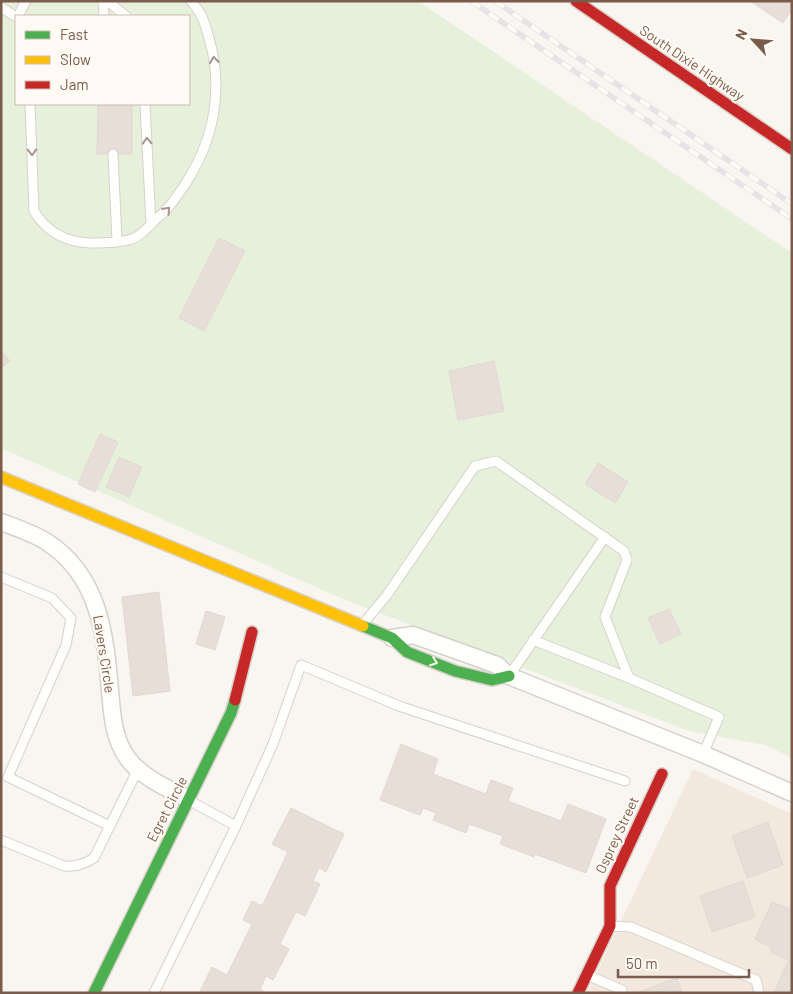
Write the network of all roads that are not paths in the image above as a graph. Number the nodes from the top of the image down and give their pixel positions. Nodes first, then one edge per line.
1 (26, 1) edge
2 (103, 1) edge
3 (107, 1) edge
4 (191, 1) edge
5 (576, 1) edge
6 (1, 7) edge
7 (18, 15) edge
8 (104, 15) edge
9 (125, 15) edge
10 (15, 16) edge
11 (30, 105) edge
12 (145, 105) edge
13 (792, 150) edge
14 (113, 154) dead end
15 (151, 224) junction
16 (117, 241) junction
17 (1, 477) edge
18 (1, 522) edge
19 (605, 537) junction
20 (1, 577) edge
21 (361, 626) junction
22 (252, 632) dead end
23 (392, 638) joint
24 (533, 640) junction
25 (509, 676) junction
26 (629, 678) junction
27 (704, 754) junction
28 (138, 769) junction
29 (662, 774) dead end
30 (626, 781) dead end
31 (792, 793) edge
32 (188, 799) junction
33 (110, 826) junction
34 (236, 826) junction
35 (1, 840) edge
36 (610, 926) junction
37 (587, 975) junction
38 (622, 990) dead end
39 (94, 993) edge
40 (154, 993) edge
41 (578, 993) edge
42 (759, 993) edge

1 - 7 lane
2 - 8 lane
3 - 9 lane
15 -> 4 lane
5 - 13 street, South Dixie Highway
6 - 10 lane
11 -> 16 lane
15 -> 12 lane
14 - 16 lane
15 - 16 lane
17 - 21 street
18 - 28 street, Lavers Circle
19 - 21 lane
19 - 24 lane
19 - 26 lane
20 - 33 lane
21 - 23 street
22 - 32 street, Egret Circle
23 - 25 street
24 - 25 lane
24 - 26 lane
25 - 27 street
26 - 27 lane
27 - 31 street
28 - 32 street, Lavers Circle
28 - 33 lane
29 - 36 street, Osprey Street
30 - 34 lane
32 - 34 lane
32 - 39 street, Egret Circle
33 - 35 lane
34 - 40 lane
36 - 37 street, Osprey Street
36 - 42 lane
37 - 38 lane
37 - 41 street, Osprey Street

